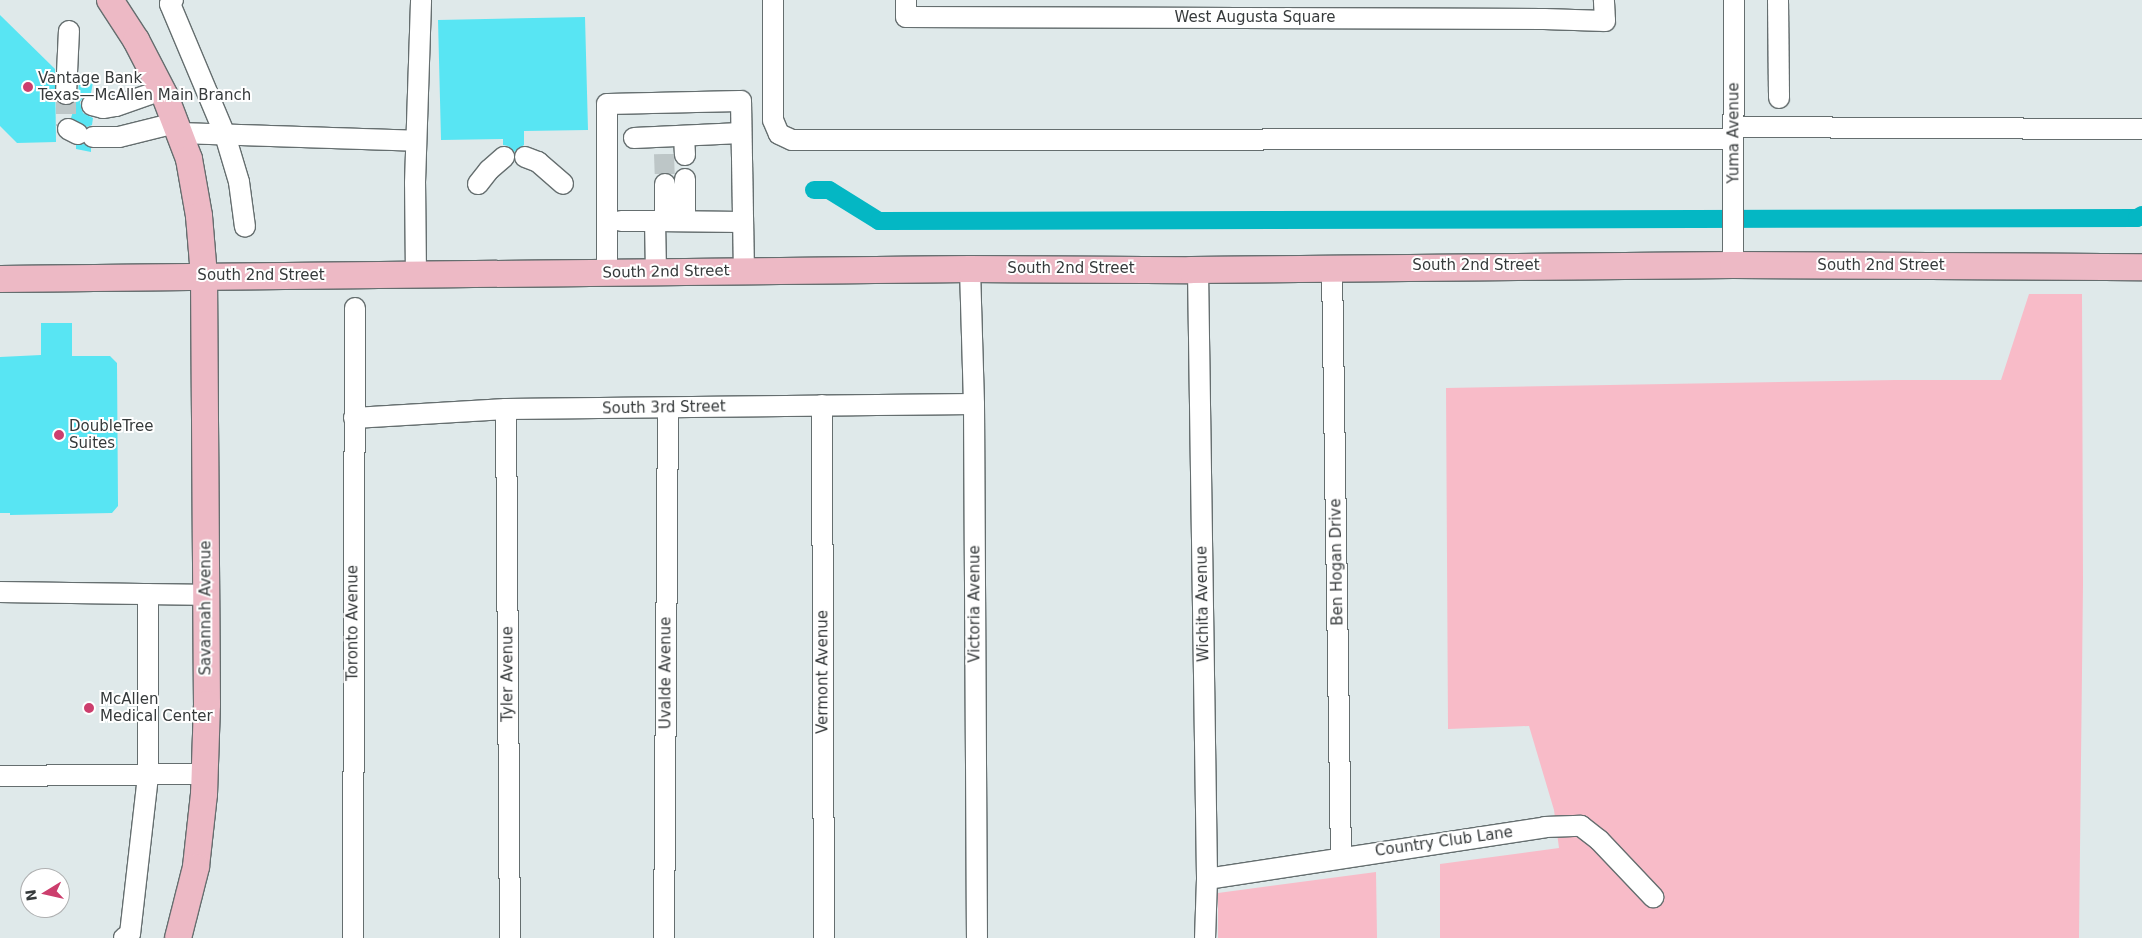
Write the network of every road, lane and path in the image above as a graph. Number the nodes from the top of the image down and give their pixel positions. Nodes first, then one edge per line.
1 (110, 0) edge
2 (174, 0) edge
3 (421, 0) edge
4 (773, 0) edge
5 (1604, 0) edge
6 (1734, 0) edge
7 (1778, 0) edge
8 (906, 8) edge
9 (69, 30) dead end
10 (162, 90) junction
11 (66, 94) tunnel mouth
12 (1779, 98) dead end
13 (92, 105) dead end
14 (177, 128) junction
15 (2142, 129) edge
16 (80, 133) dead end
17 (742, 133) junction
18 (1734, 133) junction
19 (225, 135) junction
20 (634, 138) dead end
21 (416, 141) junction
22 (504, 157) dead end
23 (525, 157) dead end
24 (685, 179) tunnel mouth
25 (478, 184) dead end
26 (563, 184) dead end
27 (665, 184) tunnel mouth
28 (621, 221) dead end
29 (660, 221) junction
30 (685, 221) junction
31 (743, 222) junction
32 (245, 227) dead end
33 (1733, 265) junction
34 (1332, 267) junction
35 (2142, 267) edge
36 (970, 269) junction
37 (1198, 270) junction
38 (744, 271) junction
39 (656, 272) junction
40 (607, 273) junction
41 (416, 275) junction
42 (204, 276) junction
43 (0, 279) edge
44 (355, 308) dead end
45 (974, 404) junction
46 (822, 405) junction
47 (506, 409) junction
48 (668, 409) junction
49 (354, 418) junction
50 (0, 592) edge
51 (148, 594) junction
52 (206, 595) junction
53 (204, 774) junction
54 (0, 776) edge
55 (148, 776) junction
56 (1341, 857) junction
57 (1207, 879) junction
58 (1652, 897) dead end
59 (124, 938) edge
60 (178, 938) edge
61 (353, 938) edge
62 (510, 938) edge
63 (664, 938) edge
64 (824, 938) edge
65 (977, 938) edge
66 (1205, 938) edge

1 - 10 main road, Savannah Avenue
2 - 19 street
3 - 21 street
4 - 18 street
5 - 8 street, West Augusta Square
6 - 18 street, Yuma Avenue
7 - 12 street
9 - 11 street
10 - 13 street
10 - 14 main road, Savannah Avenue
14 - 16 street
14 - 19 street
14 - 42 main road, Savannah Avenue
15 - 18 street
17 - 20 street
17 - 31 street
17 - 40 street
18 - 33 street, Yuma Avenue
19 - 21 street
19 - 32 street
21 - 41 street
22 - 25 street
23 - 26 street
24 - 30 street
27 - 29 street
28 - 29 street
29 - 30 street
29 - 39 street
30 - 31 street
31 - 38 street
33 - 34 main road, South 2nd Street
33 - 35 main road, South 2nd Street
34 - 37 main road, South 2nd Street
34 - 56 street, Ben Hogan Drive
36 - 37 main road, South 2nd Street
36 - 38 main road, South 2nd Street
36 - 45 street, Victoria Avenue
37 - 57 street, Wichita Avenue
38 - 39 main road, South 2nd Street
39 - 40 main road, South 2nd Street
40 - 41 main road, South 2nd Street
41 - 42 main road, South 2nd Street
42 - 43 main road, South 2nd Street
42 - 52 main road, Savannah Avenue
44 - 49 street, Toronto Avenue
45 - 46 street, South 3rd Street
45 - 65 street, Victoria Avenue
46 - 48 street, South 3rd Street
46 - 64 street, Vermont Avenue
47 - 48 street, South 3rd Street
47 - 49 street, South 3rd Street
47 - 62 street, Tyler Avenue
48 - 63 street, Uvalde Avenue
49 - 61 street, Toronto Avenue
50 - 51 street
51 - 52 street
51 - 55 street
52 - 53 main road, Savannah Avenue
53 - 55 street
53 - 60 main road, Savannah Avenue
54 - 55 street
55 - 59 street
56 - 57 street, Country Club Lane
56 - 58 street, Country Club Lane
57 - 66 street, Wichita Avenue

